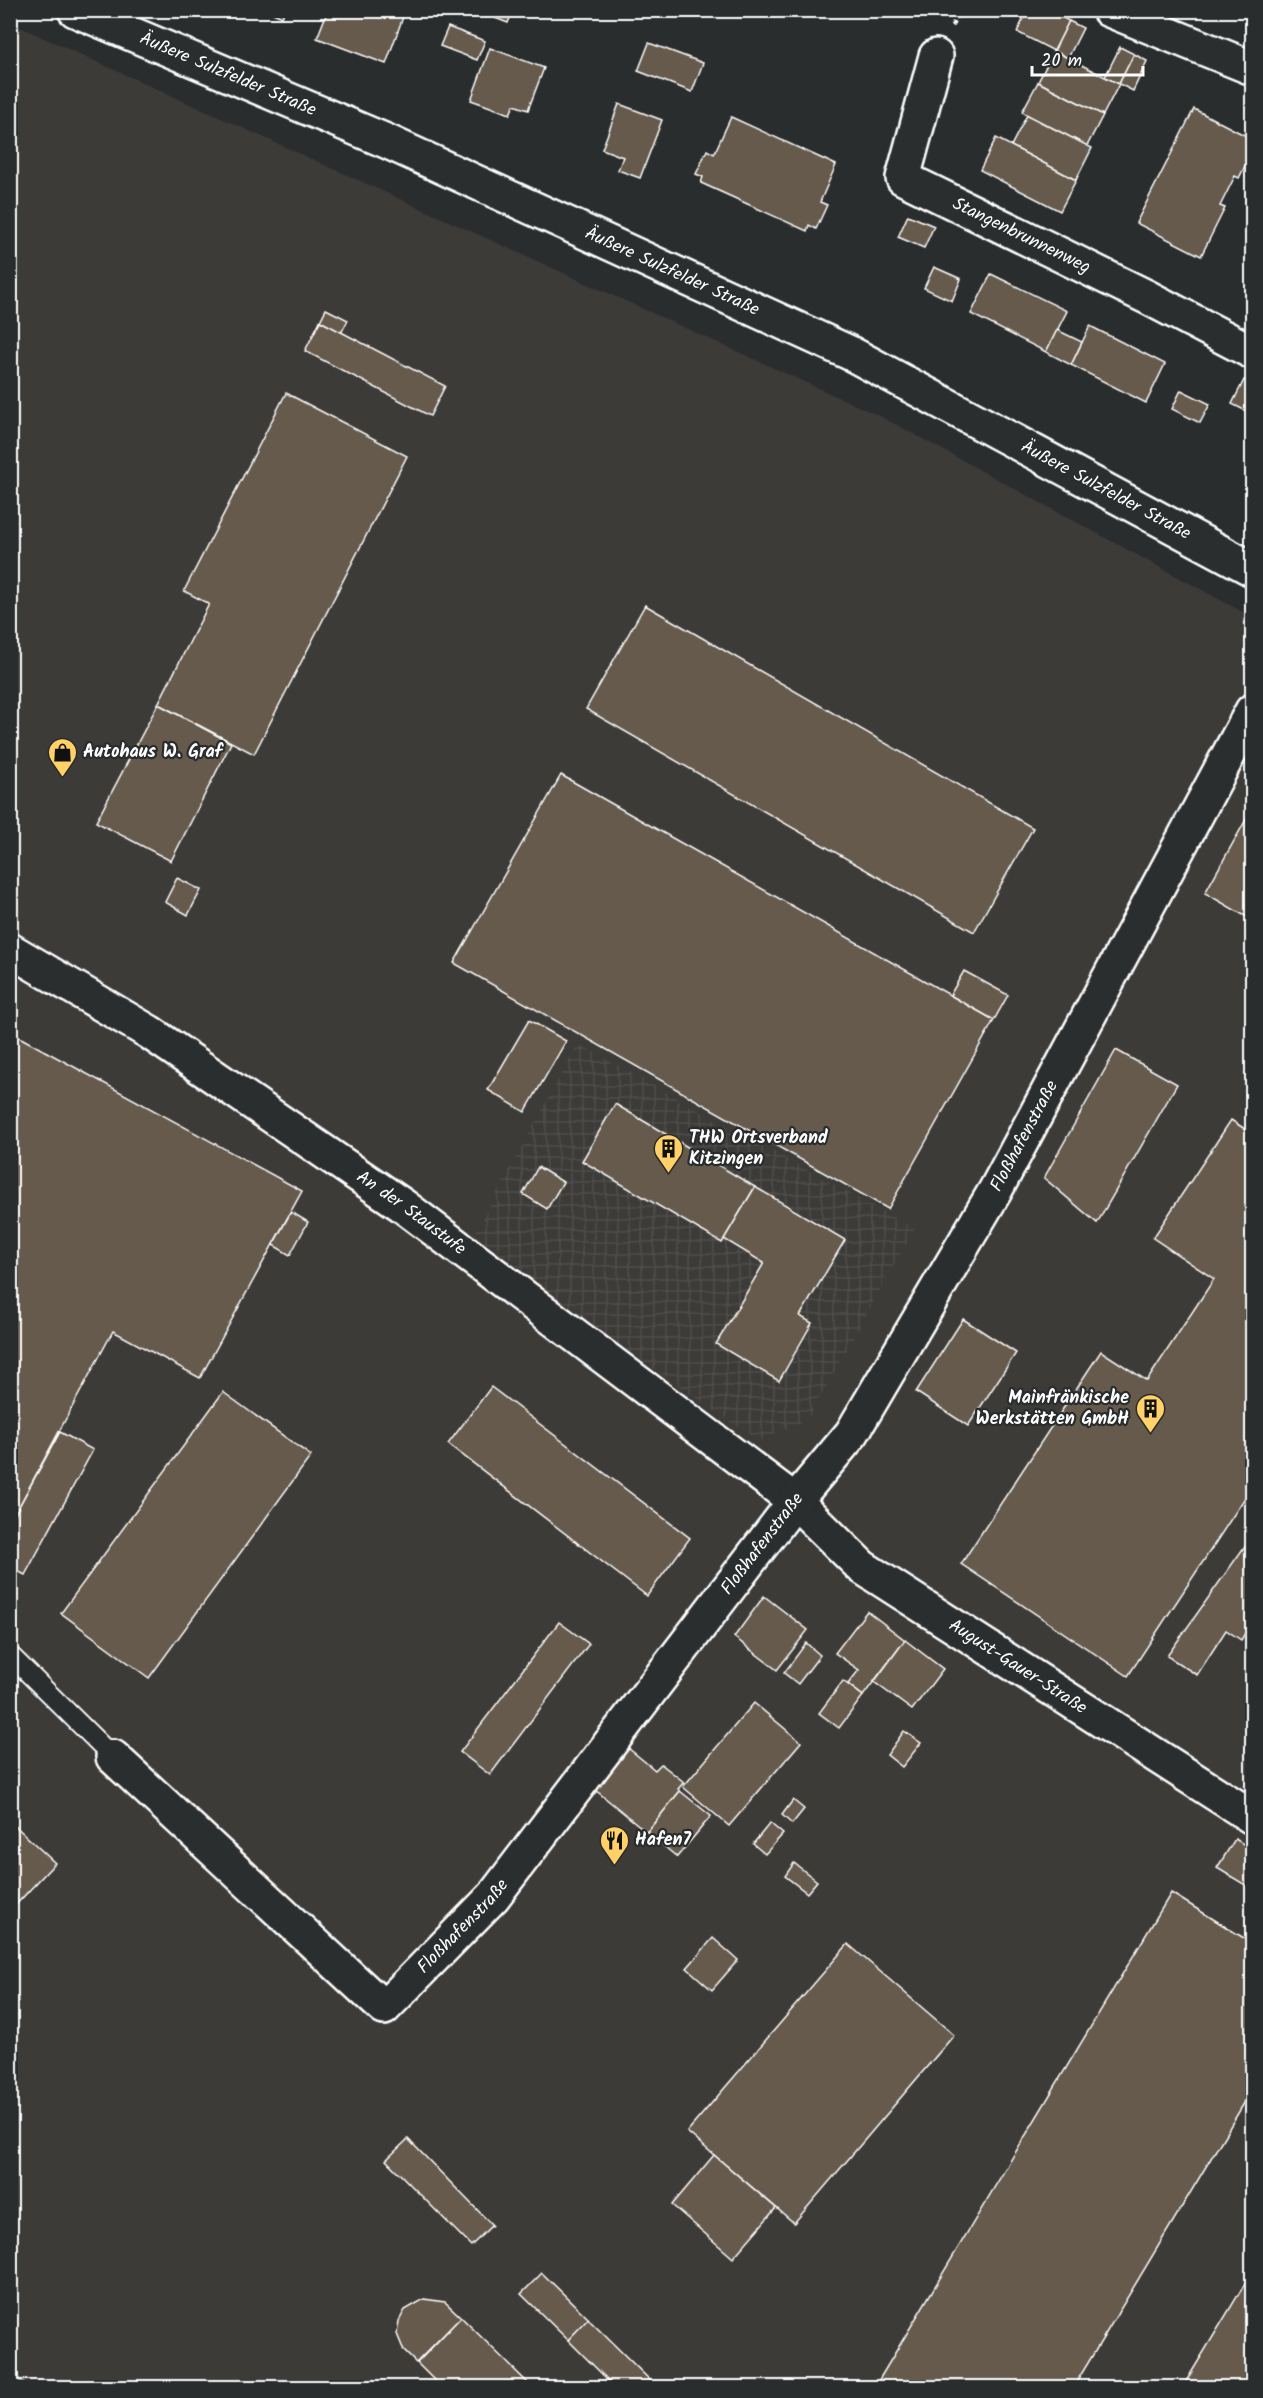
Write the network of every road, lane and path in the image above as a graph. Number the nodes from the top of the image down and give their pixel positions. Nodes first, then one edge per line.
1 (75, 10) edge
2 (1109, 10) edge
3 (936, 56) dead end
4 (1252, 68) edge
5 (1252, 352) edge
6 (1252, 569) edge
7 (1252, 711) edge
8 (10, 950) edge
9 (795, 1501) junction
10 (10, 1655) edge
11 (113, 1757) joint
12 (1252, 1817) edge

1 - 6 street, Äußere Sulzfelder Straße
2 - 4 street
3 - 5 street, Stangenbrunnenweg
7 - 9 street, Floßhafenstraße
8 - 9 street, An der Staustufe
9 - 11 street, Floßhafenstraße
9 - 12 street, August-Gauer-Straße
10 - 11 lane

